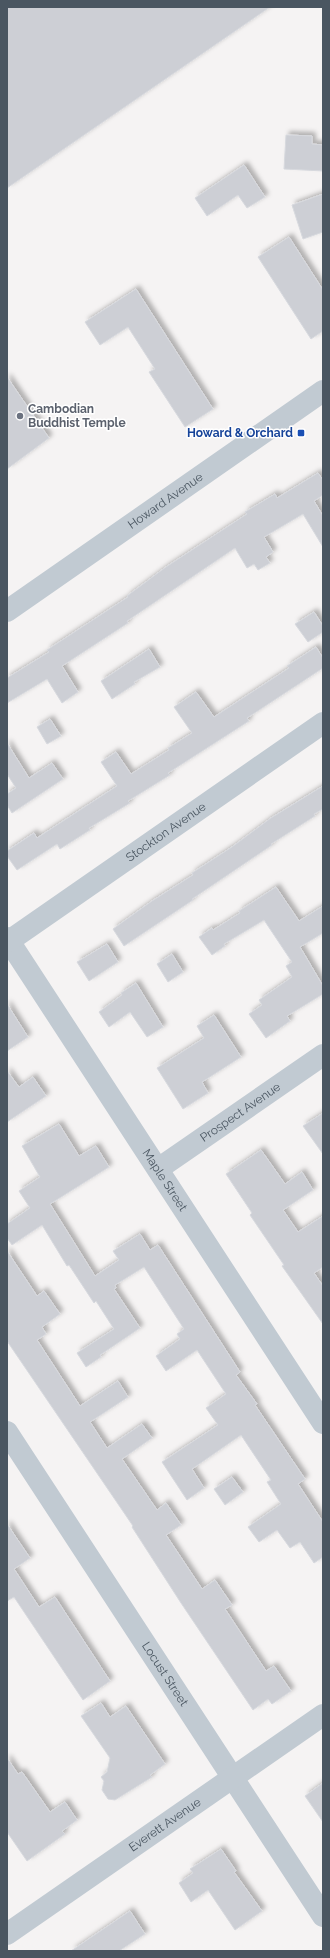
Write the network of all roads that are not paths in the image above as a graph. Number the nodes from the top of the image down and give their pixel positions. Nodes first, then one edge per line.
1 (320, 401) edge
2 (7, 611) edge
3 (323, 723) edge
4 (11, 950) edge
5 (323, 1055) edge
6 (158, 1169) junction
7 (323, 1423) edge
8 (7, 1432) edge
9 (323, 1715) edge
10 (234, 1777) junction
11 (323, 1916) edge
12 (7, 1934) edge
13 (7, 1941) edge
14 (14, 1951) edge

1 - 2 street, Howard Avenue
3 - 4 street, Stockton Avenue
4 - 6 street, Maple Street
5 - 6 street, Prospect Avenue
6 - 7 street, Maple Street
8 - 10 street, Locust Street
9 - 10 street, Everett Avenue
10 - 11 street, Locust Street
10 - 12 street, Everett Avenue
13 - 14 street

